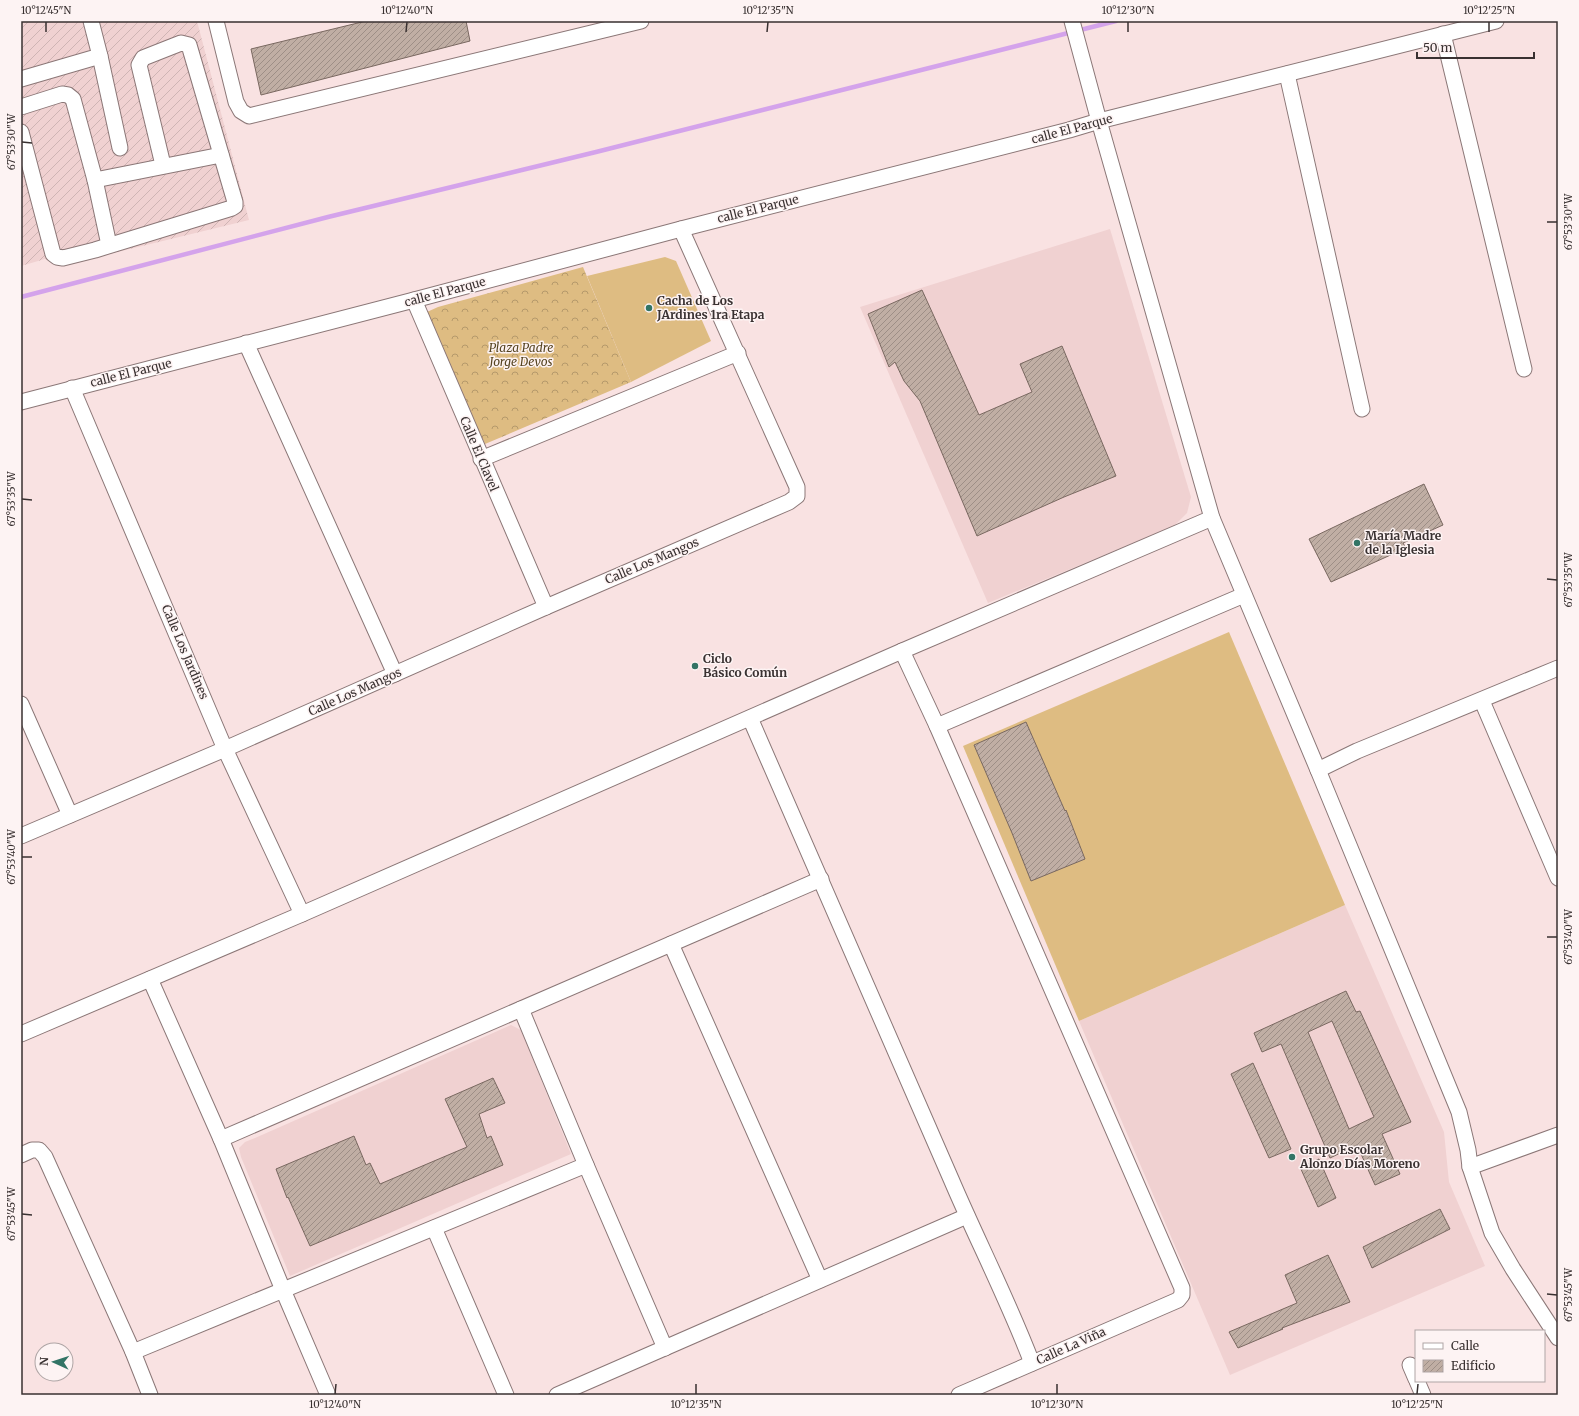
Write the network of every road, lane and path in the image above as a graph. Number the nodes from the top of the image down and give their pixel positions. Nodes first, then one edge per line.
1 (91, 21) edge
2 (216, 21) edge
3 (641, 21) edge
4 (1496, 21) edge
5 (1072, 22) edge
6 (1443, 34) junction
7 (100, 56) junction
8 (1287, 74) junction
9 (21, 78) edge
10 (21, 107) edge
11 (1099, 121) junction
12 (21, 132) edge
13 (120, 148) dead end
14 (221, 155) junction
15 (163, 165) junction
16 (95, 180) junction
17 (681, 229) junction
18 (109, 245) junction
19 (414, 300) junction
20 (246, 343) junction
21 (738, 353) junction
22 (1524, 369) dead end
23 (72, 388) junction
24 (21, 402) edge
25 (1362, 409) dead end
26 (481, 460) junction
27 (1212, 518) junction
28 (1244, 595) junction
29 (546, 608) junction
30 (902, 651) junction
31 (1558, 668) edge
32 (395, 674) junction
33 (1482, 701) junction
34 (21, 704) edge
35 (750, 718) junction
36 (937, 726) junction
37 (232, 746) junction
38 (1318, 770) junction
39 (70, 815) junction
40 (21, 836) edge
41 (1558, 878) edge
42 (821, 879) junction
43 (302, 914) junction
44 (671, 944) junction
45 (150, 979) junction
46 (521, 1009) junction
47 (21, 1034) edge
48 (1558, 1134) edge
49 (221, 1139) junction
50 (21, 1155) edge
51 (586, 1165) junction
52 (1470, 1167) junction
53 (967, 1216) junction
54 (434, 1228) junction
55 (820, 1280) junction
56 (283, 1290) junction
57 (1558, 1338) edge
58 (665, 1348) junction
59 (133, 1352) junction
60 (1032, 1363) junction
61 (1410, 1365) dead end
62 (1415, 1378) edge
63 (150, 1395) edge
64 (328, 1395) edge
65 (506, 1395) edge
66 (556, 1395) edge
67 (959, 1395) edge

1 - 7 street
2 - 3 street
4 - 6 street, calle El Parque
5 - 11 street
6 - 8 street, calle El Parque
6 - 22 street
7 - 9 street
7 - 13 street
8 - 11 street, calle El Parque
8 - 25 street
10 - 16 street
11 - 17 street, calle El Parque
11 - 27 street
12 - 18 street
14 - 15 street
14 - 15 street
14 - 18 street
15 - 16 street
16 - 18 street
17 - 19 street, calle El Parque
17 - 21 street, Calle Los Mangos
19 - 20 street, calle El Parque
19 - 26 street, Calle El Clavel
20 - 23 street, calle El Parque
20 - 32 street
21 - 26 street
21 - 29 street, Calle Los Mangos
23 - 24 street, calle El Parque
23 - 37 street, Calle Los Jardines
26 - 29 street, Calle El Clavel
27 - 28 street
27 - 30 street
28 - 36 street
28 - 38 street
29 - 32 street, Calle Los Mangos
30 - 35 street
30 - 36 street
31 - 33 street
32 - 37 street, Calle Los Mangos
33 - 38 street
33 - 41 street
34 - 39 street
35 - 42 street
35 - 43 street
36 - 60 street, Calle La Viña
37 - 39 street
37 - 43 street, Calle Los Jardines
38 - 52 street
39 - 40 street
42 - 44 street
42 - 53 street
43 - 45 street
44 - 46 street
44 - 55 street
45 - 47 street
45 - 49 street
46 - 49 street
46 - 51 street
48 - 52 street
49 - 56 street
50 - 59 street
51 - 54 street
51 - 58 street
52 - 57 street
53 - 55 street
53 - 60 street
54 - 56 street
54 - 65 street
55 - 58 street
56 - 59 street
56 - 64 street
58 - 66 street
59 - 63 street
60 - 67 street, Calle La Viña
61 - 62 street

